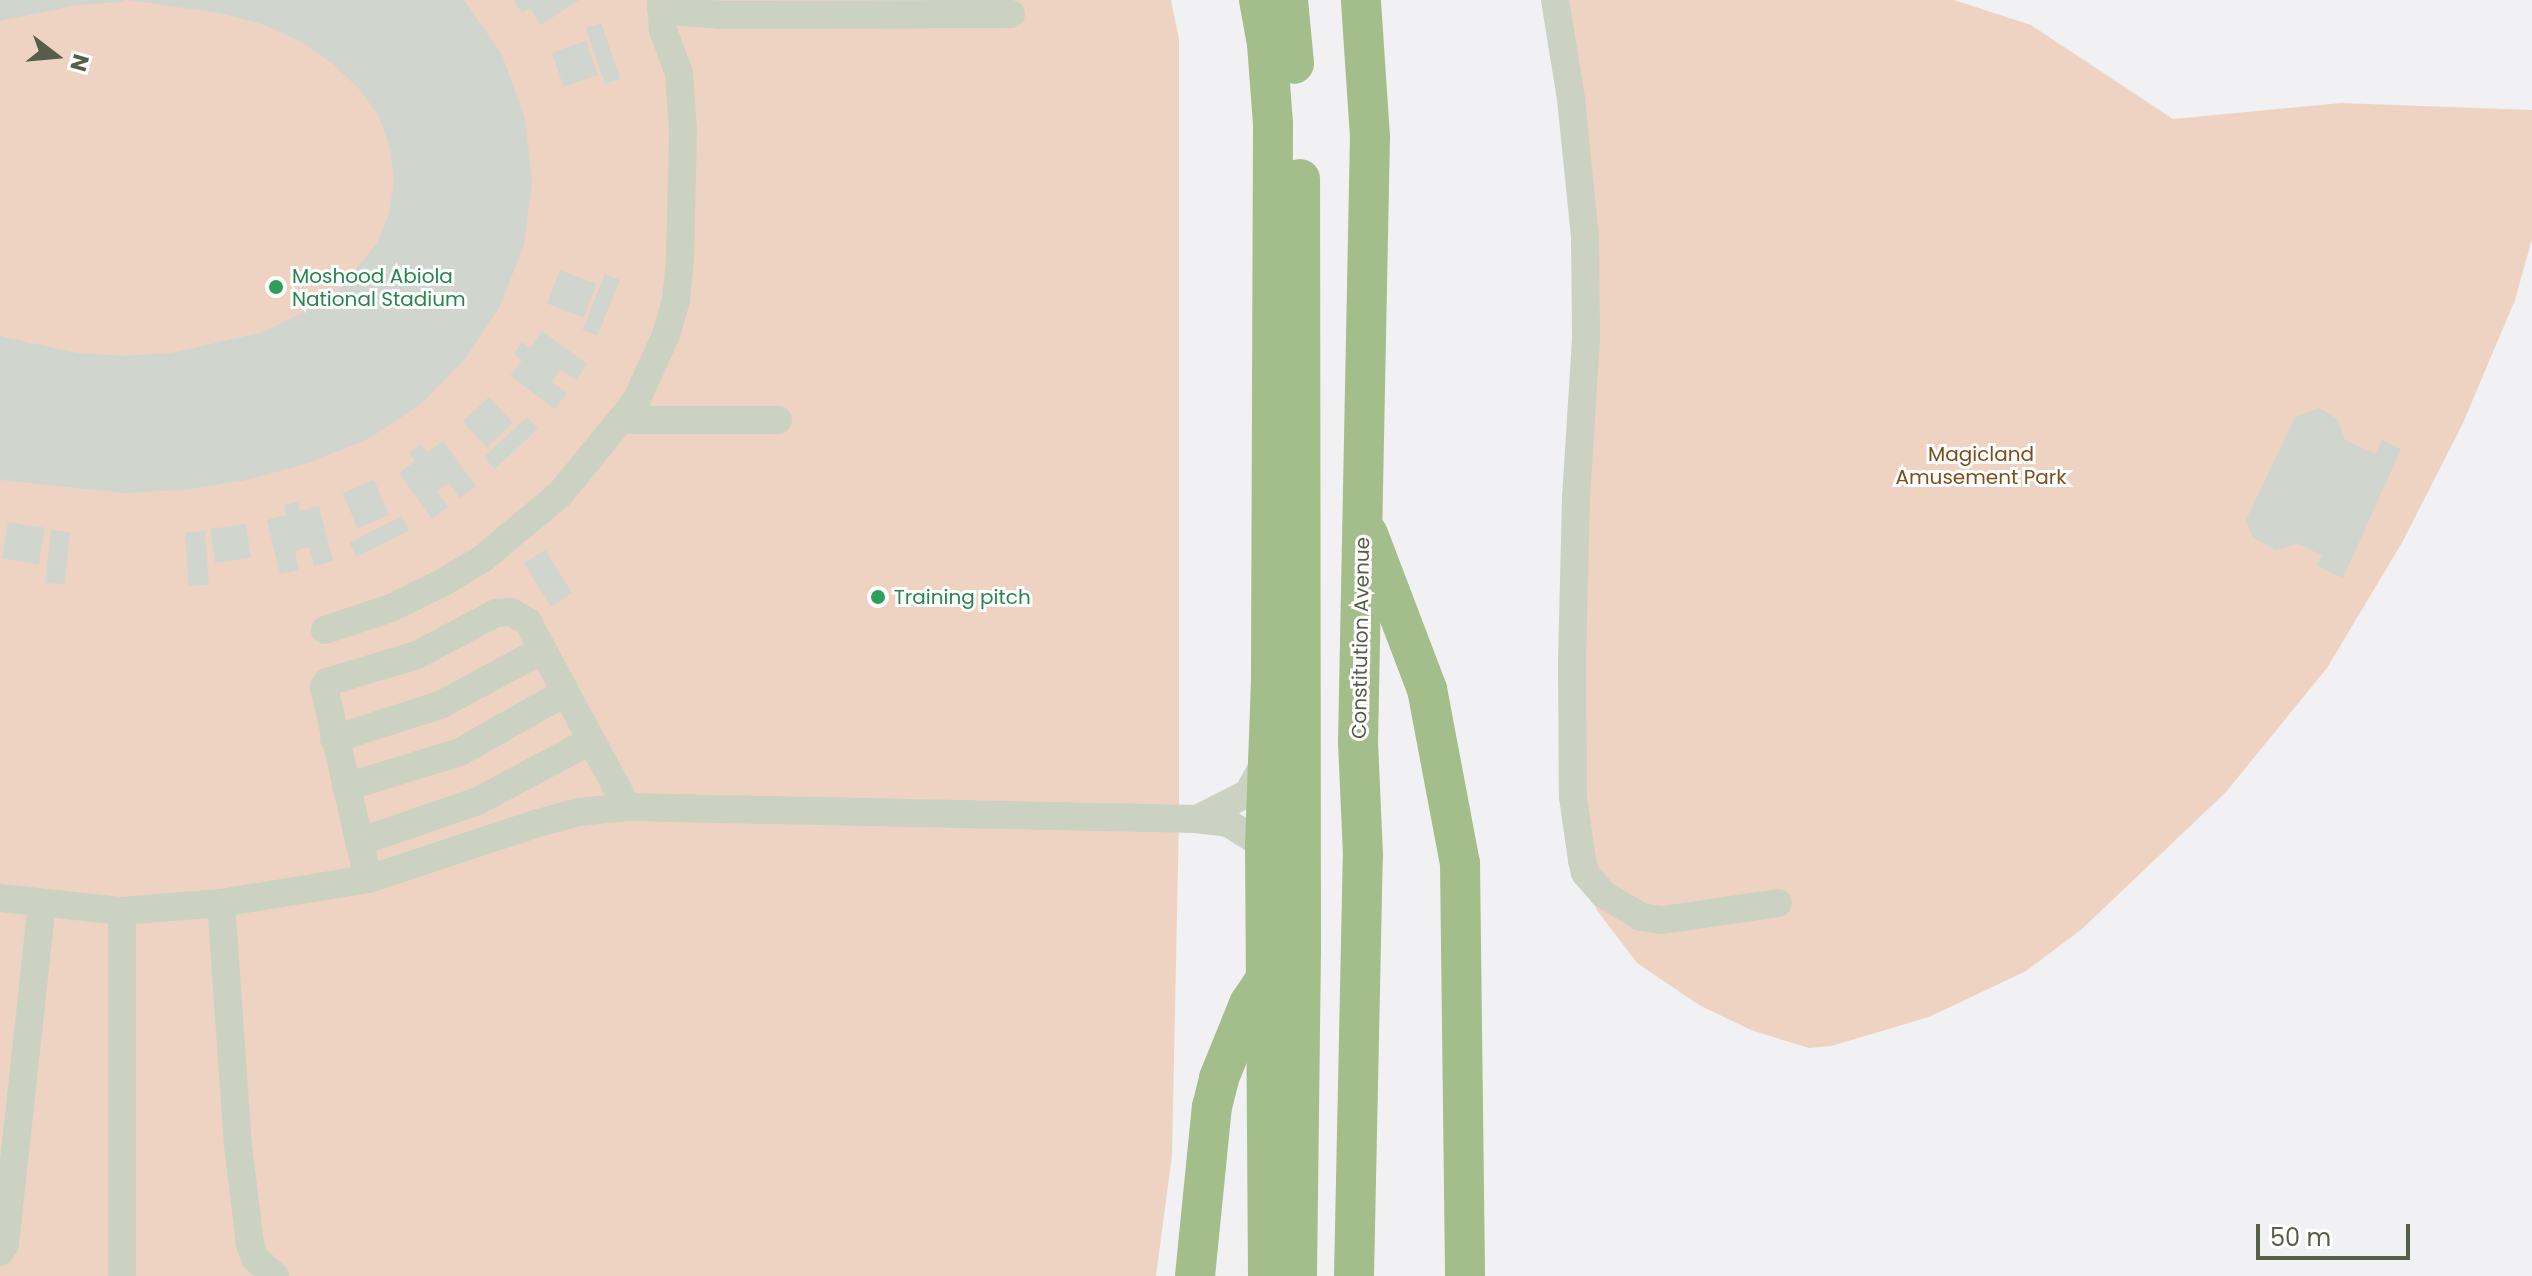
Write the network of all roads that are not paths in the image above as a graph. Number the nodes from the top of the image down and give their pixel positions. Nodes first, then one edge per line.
1 (1259, 0) edge
2 (1288, 0) edge
3 (1361, 0) edge
4 (1555, 0) edge
5 (661, 5) edge
6 (918, 7) edge
7 (1011, 14) dead end
8 (623, 420) junction
9 (778, 420) dead end
10 (1363, 522) junction
11 (325, 630) dead end
12 (542, 650) junction
13 (564, 693) junction
14 (334, 739) junction
15 (590, 741) junction
16 (1269, 755) junction
17 (346, 787) junction
18 (627, 807) junction
19 (1196, 819) junction
20 (359, 842) junction
21 (1278, 857) junction
22 (368, 879) junction
23 (0, 898) edge
24 (221, 903) junction
25 (1778, 903) dead end
26 (42, 904) junction
27 (122, 911) junction
28 (1277, 961) junction
29 (0, 1252) edge
30 (122, 1276) edge
31 (275, 1276) edge
32 (1195, 1276) edge
33 (1268, 1276) edge
34 (1297, 1276) edge
35 (1354, 1276) edge
36 (1465, 1276) edge

1 - 16 highway
2 - 21 highway
3 - 10 highway, Constitution Avenue
4 - 25 lane
5 - 6 lane
5 - 8 lane
6 - 7 lane
8 - 9 lane
8 - 11 lane
10 - 35 highway, Constitution Avenue
10 - 36 highway
12 - 13 lane
12 - 14 lane
12 - 14 lane
13 - 15 lane
13 - 17 lane
14 - 17 lane
15 - 18 lane
15 - 20 lane
16 - 19 lane
16 - 21 highway
17 - 20 lane
18 - 19 lane
18 - 22 lane
19 - 21 lane
20 - 22 lane
21 - 28 highway
22 - 24 lane
23 - 26 lane
24 - 27 lane
24 - 31 lane
26 - 27 lane
26 - 29 lane
27 - 30 lane
28 - 32 highway
28 - 33 highway
28 - 34 highway

